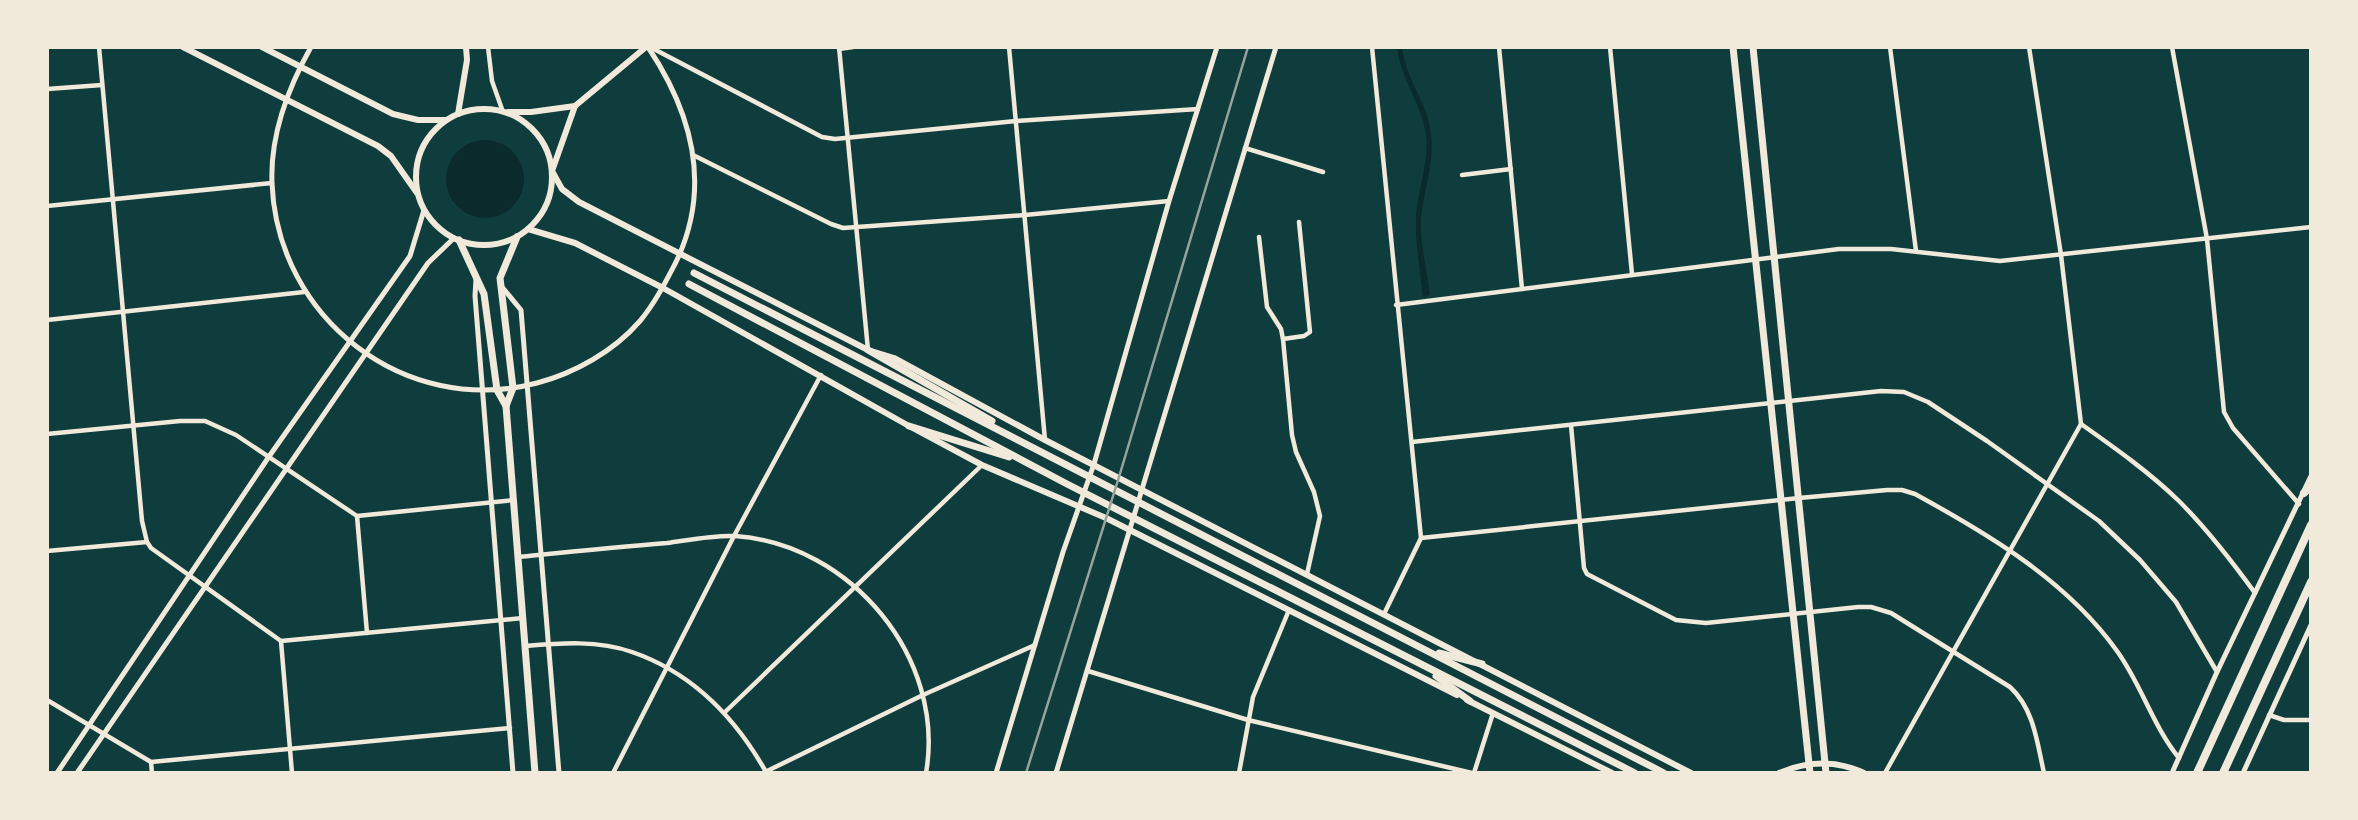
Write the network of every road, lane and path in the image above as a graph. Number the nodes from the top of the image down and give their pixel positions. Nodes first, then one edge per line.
1 (99, 47) edge
2 (183, 47) edge
3 (262, 47) edge
4 (311, 47) edge
5 (466, 47) edge
6 (488, 47) edge
7 (648, 47) edge
8 (853, 47) edge
9 (1009, 47) edge
10 (1217, 47) edge
11 (1276, 47) edge
12 (1372, 47) edge
13 (1499, 47) edge
14 (1610, 47) edge
15 (1733, 47) edge
16 (1753, 47) edge
17 (1890, 47) edge
18 (2029, 47) edge
19 (2172, 47) edge
20 (839, 48) edge
21 (300, 66) junction
22 (102, 85) junction
23 (47, 89) edge
24 (286, 100) junction
25 (575, 106) junction
26 (1198, 108) junction
27 (503, 112) junction
28 (458, 114) junction
29 (448, 119) junction
30 (1016, 121) junction
31 (847, 138) junction
32 (1245, 148) junction
33 (693, 155) junction
34 (1511, 169) junction
35 (552, 172) junction
36 (1323, 173) dead end
37 (1462, 175) dead end
38 (272, 183) junction
39 (418, 195) junction
40 (113, 200) junction
41 (1169, 201) junction
42 (47, 206) edge
43 (424, 210) junction
44 (1025, 215) junction
45 (1298, 222) dead end
46 (2311, 226) edge
47 (855, 228) junction
48 (528, 229) junction
49 (517, 237) junction
50 (1259, 237) dead end
51 (456, 239) junction
52 (2207, 239) junction
53 (1916, 251) junction
54 (679, 254) junction
55 (2061, 255) junction
56 (1775, 256) junction
57 (1756, 258) junction
58 (694, 273) dead end
59 (1632, 274) junction
60 (476, 276) junction
61 (689, 284) dead end
62 (500, 285) junction
63 (663, 288) junction
64 (1522, 289) junction
65 (304, 292) junction
66 (1396, 305) junction
67 (123, 312) junction
68 (47, 320) edge
69 (1283, 339) junction
70 (350, 342) junction
71 (868, 350) junction
72 (366, 353) junction
73 (821, 375) junction
74 (528, 385) junction
75 (513, 388) junction
76 (483, 390) junction
77 (497, 390) junction
78 (1790, 401) junction
79 (1771, 403) junction
80 (506, 406) junction
81 (2081, 424) junction
82 (1571, 425) junction
83 (133, 426) junction
84 (909, 426) junction
85 (47, 434) edge
86 (1015, 437) junction
87 (1045, 440) junction
88 (1412, 442) junction
89 (268, 458) junction
90 (1026, 463) junction
91 (982, 465) junction
92 (1093, 468) junction
93 (285, 469) junction
94 (2311, 476) edge
95 (2048, 485) junction
96 (2311, 486) edge
97 (1141, 493) junction
98 (2304, 493) junction
99 (1799, 498) junction
100 (514, 500) junction
101 (1781, 500) junction
102 (491, 502) junction
103 (1082, 503) junction
104 (2299, 504) junction
105 (357, 516) junction
106 (1580, 521) junction
107 (2311, 525) edge
108 (1131, 527) junction
109 (734, 536) junction
110 (1421, 538) junction
111 (147, 542) junction
112 (47, 551) edge
113 (2010, 552) junction
114 (541, 554) junction
115 (518, 557) junction
116 (1307, 574) junction
117 (189, 576) junction
118 (2311, 582) edge
119 (205, 587) junction
120 (855, 587) junction
121 (2255, 593) junction
122 (1289, 610) junction
123 (1810, 612) junction
124 (1384, 614) junction
125 (1793, 614) junction
126 (523, 618) junction
127 (502, 620) junction
128 (2311, 625) edge
129 (367, 633) junction
130 (281, 641) junction
131 (549, 644) junction
132 (1036, 644) junction
133 (525, 646) junction
134 (1428, 650) junction
135 (1953, 651) junction
136 (1422, 664) junction
137 (1482, 664) junction
138 (667, 669) junction
139 (1088, 671) junction
140 (2217, 672) junction
141 (923, 695) junction
142 (47, 700) edge
143 (1470, 701) junction
144 (724, 712) junction
145 (1493, 712) junction
146 (2269, 715) junction
147 (1248, 720) junction
148 (2310, 721) edge
149 (88, 725) junction
150 (510, 728) junction
151 (102, 734) junction
152 (290, 748) junction
153 (2179, 758) junction
154 (151, 762) junction
155 (1825, 763) junction
156 (1809, 764) junction
157 (765, 772) edge
158 (57, 773) edge
159 (77, 773) edge
160 (152, 773) edge
161 (292, 773) edge
162 (513, 773) edge
163 (536, 773) edge
164 (559, 773) edge
165 (612, 773) edge
166 (926, 773) edge
167 (996, 773) edge
168 (1056, 773) edge
169 (1239, 773) edge
170 (1473, 773) edge
171 (1612, 773) edge
172 (1635, 773) edge
173 (1664, 773) edge
174 (1691, 773) edge
175 (1779, 773) edge
176 (1810, 773) edge
177 (1826, 773) edge
178 (1864, 773) edge
179 (1885, 773) edge
180 (2044, 773) edge
181 (2172, 773) edge
182 (2197, 773) edge
183 (2223, 773) edge
184 (2242, 773) edge

1 - 22 street
2 - 24 main road
3 - 21 main road
4 - 21 street
5 - 28 main road
6 - 27 street
7 - 25 main road
7 - 31 street
7 - 33 street
8 - 20 street
9 - 30 street
10 - 26 street
11 - 32 street
12 - 66 street
13 - 34 street
14 - 59 street
15 - 57 main road
16 - 56 main road
17 - 53 street
18 - 55 street
19 - 52 street
20 - 31 street
21 - 24 street
21 - 29 main road
22 - 23 street
22 - 40 street
24 - 38 street
24 - 39 main road
25 - 27 main road
25 - 35 main road
26 - 30 street
26 - 41 street
27 - 28 main road
27 - 35 main road
28 - 29 main road
29 - 39 main road
30 - 31 street
30 - 44 street
31 - 47 street
32 - 36 street
32 - 97 street
33 - 47 street
33 - 54 street
34 - 37 street
34 - 64 street
35 - 48 main road
35 - 54 main road
38 - 40 street
38 - 65 street
39 - 43 main road
40 - 42 street
40 - 67 street
41 - 44 street
41 - 92 street
43 - 51 main road
43 - 70 street
44 - 47 street
44 - 87 street
45 - 69 street
46 - 52 street
47 - 71 street
48 - 49 main road
48 - 63 main road
49 - 51 main road
49 - 62 main road
50 - 69 street
51 - 60 main road
51 - 72 street
52 - 55 street
52 - 104 street
53 - 55 street
53 - 56 street
54 - 63 street
54 - 71 main road
55 - 81 street
56 - 57 street
56 - 78 main road
57 - 59 street
57 - 79 main road
58 - 86 main road
59 - 64 street
60 - 76 street
60 - 77 main road
61 - 90 main road
62 - 74 street
62 - 75 main road
63 - 73 main road
63 - 74 street
64 - 66 street
65 - 67 street
65 - 70 street
66 - 88 street
67 - 68 street
67 - 83 street
69 - 116 street
70 - 72 street
70 - 89 street
71 - 86 main road
71 - 87 main road
72 - 76 street
72 - 93 street
73 - 84 main road
73 - 109 street
74 - 75 street
74 - 114 street
75 - 77 street
75 - 80 main road
76 - 77 street
76 - 102 street
77 - 80 main road
78 - 79 street
78 - 95 street
78 - 99 main road
79 - 82 street
79 - 101 main road
80 - 100 main road
81 - 95 street
81 - 121 street
82 - 88 street
82 - 106 street
83 - 85 street
83 - 89 street
83 - 111 street
84 - 90 main road
84 - 91 main road
86 - 134 main road
87 - 92 main road
88 - 110 street
89 - 93 street
89 - 117 street
90 - 136 main road
91 - 103 main road
91 - 120 street
92 - 97 main road
92 - 103 street
93 - 105 street
93 - 119 street
94 - 98 street
95 - 113 street
95 - 140 street
96 - 98 highway
97 - 108 street
97 - 116 main road
98 - 104 street
99 - 101 street
99 - 113 street
99 - 123 main road
100 - 102 street
100 - 115 main road
101 - 106 street
101 - 125 main road
102 - 105 street
102 - 127 street
103 - 108 main road
103 - 132 street
104 - 121 street
105 - 129 street
106 - 110 street
106 - 125 street
107 - 182 highway
108 - 122 main road
108 - 139 street
109 - 114 street
109 - 120 street
109 - 138 street
110 - 124 street
111 - 112 street
111 - 117 street
113 - 135 street
113 - 153 street
114 - 115 street
114 - 131 street
115 - 126 main road
116 - 124 main road
117 - 119 street
117 - 149 street
118 - 183 highway
119 - 130 street
119 - 151 street
120 - 141 street
120 - 144 street
121 - 140 street
122 - 143 main road
122 - 147 street
123 - 125 street
123 - 135 street
123 - 155 main road
124 - 137 main road
125 - 156 main road
126 - 127 street
126 - 133 main road
127 - 129 street
127 - 150 street
128 - 146 street
129 - 130 street
130 - 152 street
131 - 133 street
131 - 138 street
131 - 164 street
132 - 141 street
132 - 167 street
133 - 163 main road
134 - 137 main road
134 - 173 main road
135 - 179 street
135 - 180 street
136 - 143 main road
136 - 172 main road
137 - 174 main road
138 - 144 street
138 - 165 street
139 - 147 street
139 - 168 street
140 - 153 street
141 - 157 street
141 - 166 street
142 - 149 street
143 - 145 main road
144 - 157 street
145 - 170 street
145 - 171 main road
146 - 148 street
146 - 184 street
147 - 169 street
147 - 170 street
149 - 151 street
149 - 158 street
150 - 152 street
150 - 162 street
151 - 154 street
151 - 159 street
152 - 154 street
152 - 161 street
153 - 181 street
154 - 160 street
155 - 156 main road
155 - 177 main road
155 - 178 main road
156 - 175 main road
156 - 176 main road

